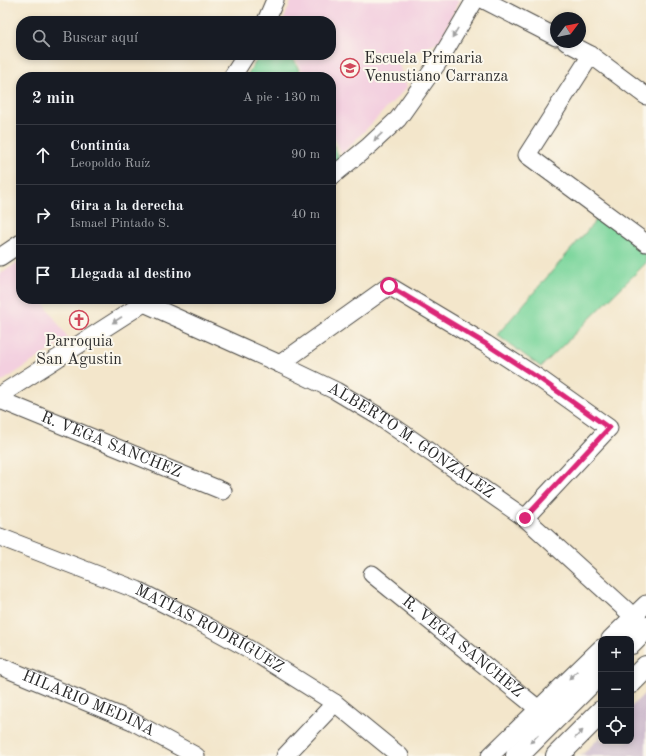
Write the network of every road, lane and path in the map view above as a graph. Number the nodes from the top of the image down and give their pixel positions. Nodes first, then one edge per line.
1 (275, 0) edge
2 (475, 0) edge
3 (484, 0) edge
4 (268, 16) edge
5 (550, 34) edge
6 (578, 48) edge
7 (591, 55) junction
8 (243, 60) edge
9 (235, 72) edge
10 (646, 96) edge
11 (336, 173) edge
12 (646, 243) edge
13 (16, 247) edge
14 (0, 258) edge
15 (142, 304) edge
16 (153, 304) edge
17 (280, 364) junction
18 (0, 395) edge
19 (0, 400) edge
20 (223, 491) dead end
21 (525, 518) junction
22 (0, 537) edge
23 (372, 574) dead end
24 (646, 604) edge
25 (642, 624) edge
26 (616, 636) edge
27 (634, 638) edge
28 (598, 652) edge
29 (0, 666) edge
30 (646, 666) edge
31 (598, 674) edge
32 (634, 679) edge
33 (335, 703) junction
34 (545, 715) junction
35 (598, 715) edge
36 (196, 756) edge
37 (285, 756) edge
38 (400, 756) edge
39 (490, 756) edge
40 (517, 756) edge
41 (557, 756) edge

1 - 4 street
2 -> 11 street
3 - 5 street
6 - 7 street
7 - 10 street
7 - 12 street
8 - 9 street
13 - 14 street
15 -> 18 street
16 - 17 street, ALBERTO M. GONZÁLEZ
17 - 21 street, ALBERTO M. GONZÁLEZ
17 - 21 street
19 - 20 street, R. VEGA SÁNCHEZ
21 - 25 street, ALBERTO M. GONZÁLEZ
22 - 33 street, MATÍAS RODRÍGUEZ
23 - 34 street, R. VEGA SÁNCHEZ
24 - 25 street
25 - 26 street
25 - 27 main road
28 -> 34 street
29 - 36 street, HILARIO MEDINA
30 - 32 main road
31 - 34 main road
33 - 37 street
33 - 38 street, MATÍAS RODRÍGUEZ
34 - 39 street
34 -> 40 main road
41 -> 35 main road

